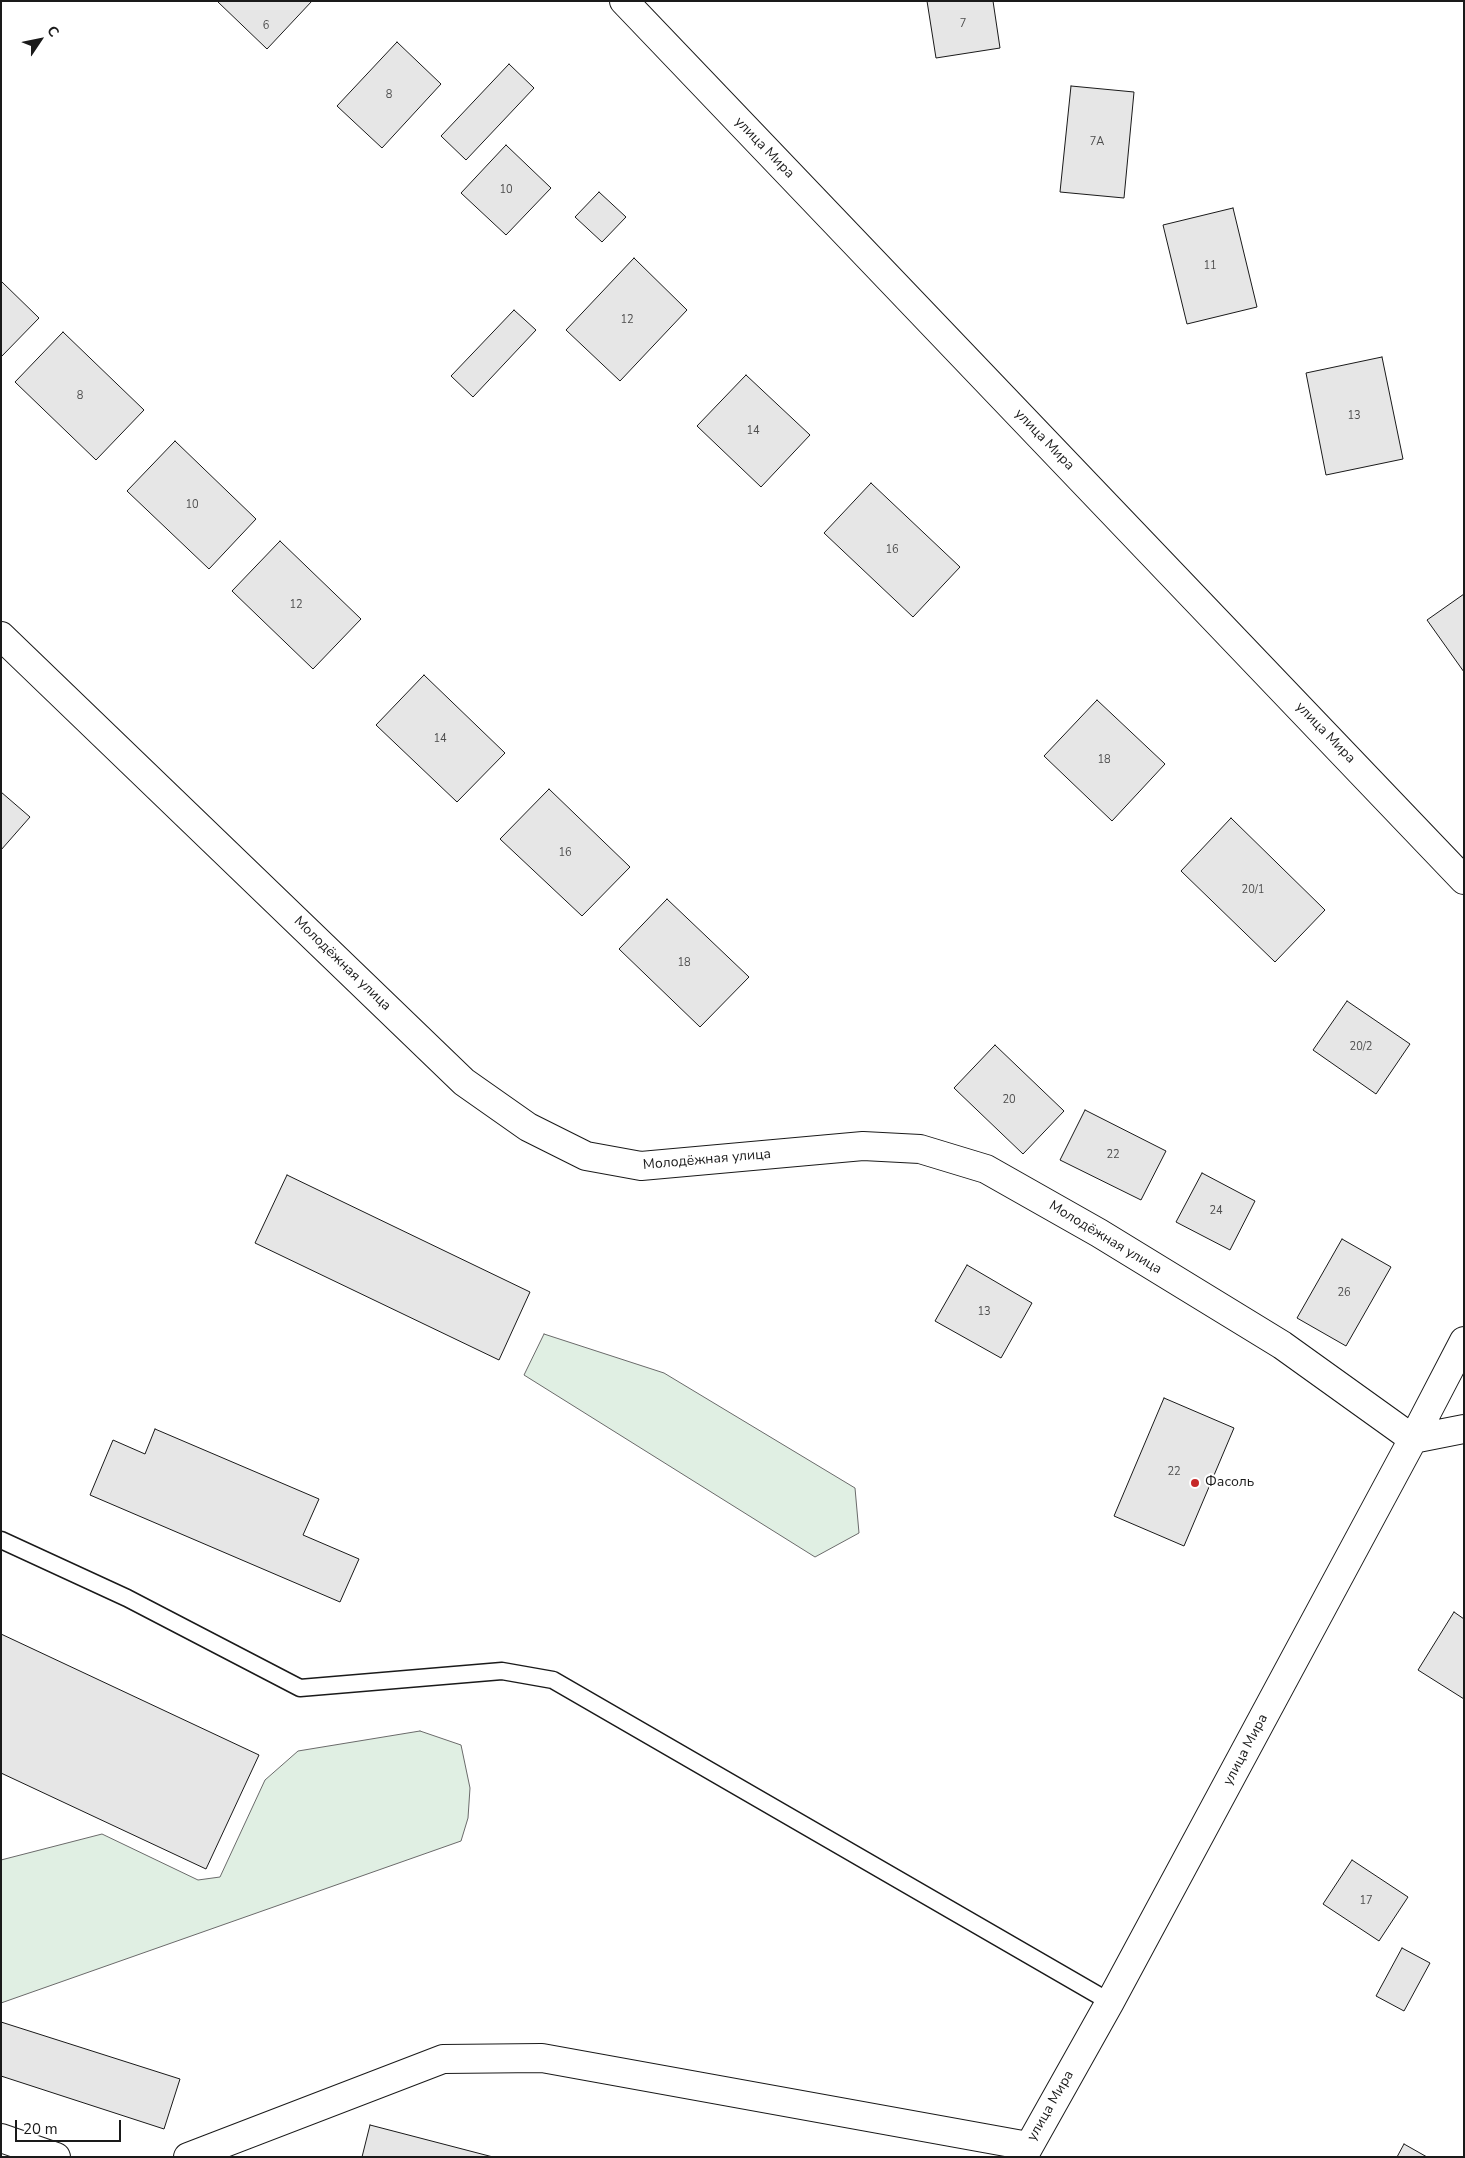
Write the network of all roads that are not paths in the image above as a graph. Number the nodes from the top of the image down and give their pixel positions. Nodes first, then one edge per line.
1 (624, 1) edge
2 (1, 636) edge
3 (1464, 880) edge
4 (1464, 1341) edge
5 (1464, 1429) edge
6 (1413, 1439) junction
7 (1, 1540) edge
8 (1110, 2002) junction
9 (1, 2138) edge
10 (1026, 2151) edge
11 (56, 2157) edge
12 (188, 2157) edge

1 - 3 street, улица Мира
2 - 6 street, Молодёжная улица
4 - 6 street, улица Мира
5 - 6 street
6 - 8 street, улица Мира
7 - 8 lane
8 - 10 street, улица Мира
9 - 11 street
10 - 12 street

